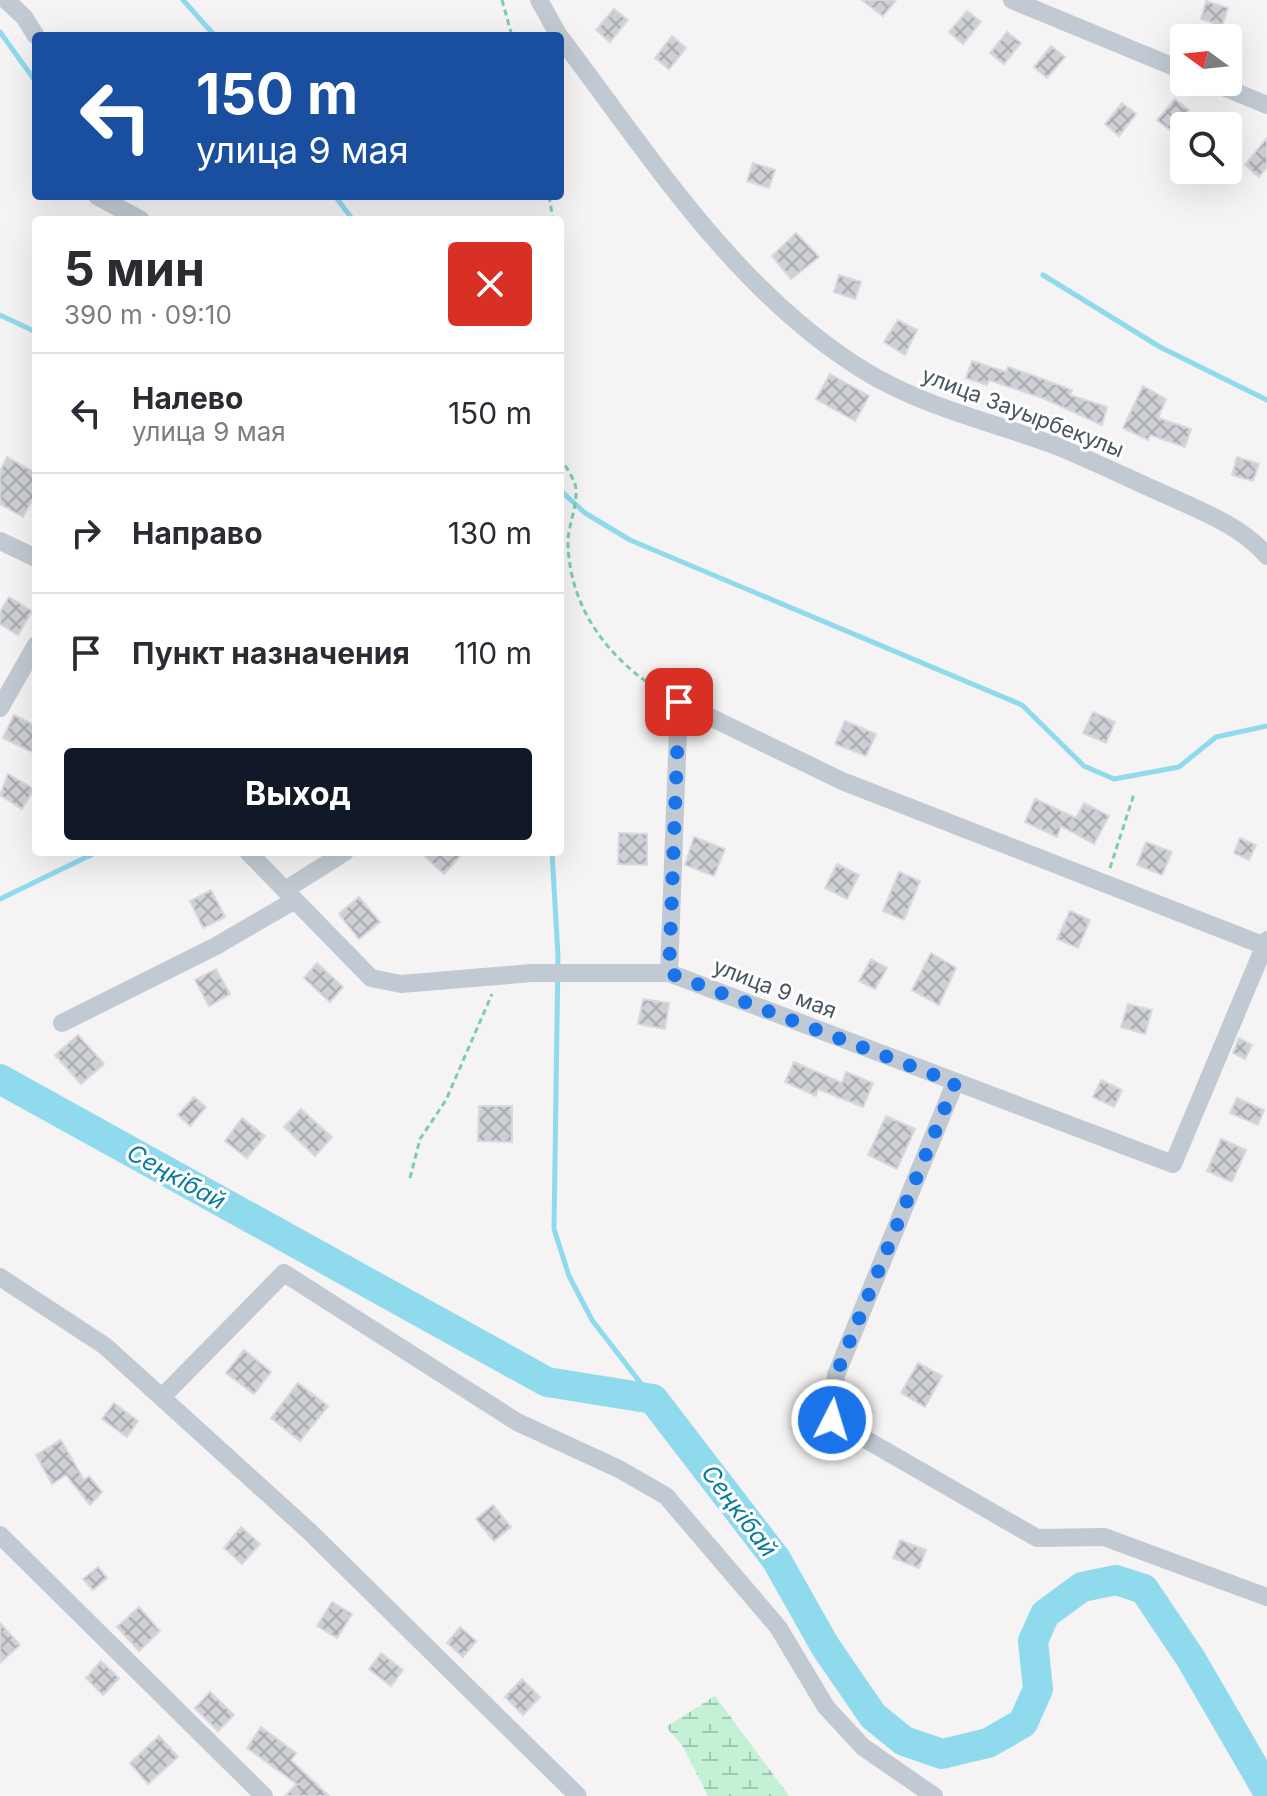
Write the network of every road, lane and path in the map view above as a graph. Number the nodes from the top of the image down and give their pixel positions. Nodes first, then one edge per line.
1 (6, 0) edge
2 (502, 0) edge
3 (539, 0) edge
4 (1012, 0) edge
5 (33, 32) edge
6 (511, 32) edge
7 (558, 32) edge
8 (564, 41) edge
9 (1170, 65) edge
10 (1242, 95) edge
11 (1267, 105) edge
12 (104, 200) edge
13 (134, 216) edge
14 (564, 465) edge
15 (0, 541) edge
16 (32, 556) edge
17 (1267, 556) edge
18 (32, 652) edge
19 (679, 702) junction
20 (0, 708) edge
21 (1134, 794) dead end
22 (252, 856) edge
23 (340, 856) edge
24 (1105, 883) junction
25 (290, 895) junction
26 (1266, 943) edge
27 (669, 973) junction
28 (500, 975) junction
29 (62, 1023) dead end
30 (955, 1083) junction
31 (410, 1178) dead end
32 (0, 1277) edge
33 (162, 1397) junction
34 (0, 1535) edge
35 (1267, 1596) edge
36 (911, 1789) edge
37 (264, 1796) edge
38 (578, 1796) edge
39 (934, 1796) edge

1 - 5 street
2 - 6 path
3 - 7 street, улица Зауырбекулы
4 - 9 street
8 - 17 street, улица Зауырбекулы
10 - 11 street
12 - 13 street
14 - 19 path
15 - 16 street
18 - 20 street
19 - 24 street
19 - 27 street
21 - 24 path
22 - 25 street, улица 9 мая
23 - 25 street
24 - 26 street
25 - 28 street, улица 9 мая
25 - 29 street
26 - 30 street, улица 9 мая
27 - 28 street, улица 9 мая
27 - 30 street, улица 9 мая
28 - 31 path
30 - 35 street
32 - 33 street
33 - 36 street
33 - 38 street
34 - 37 street
36 - 39 street

